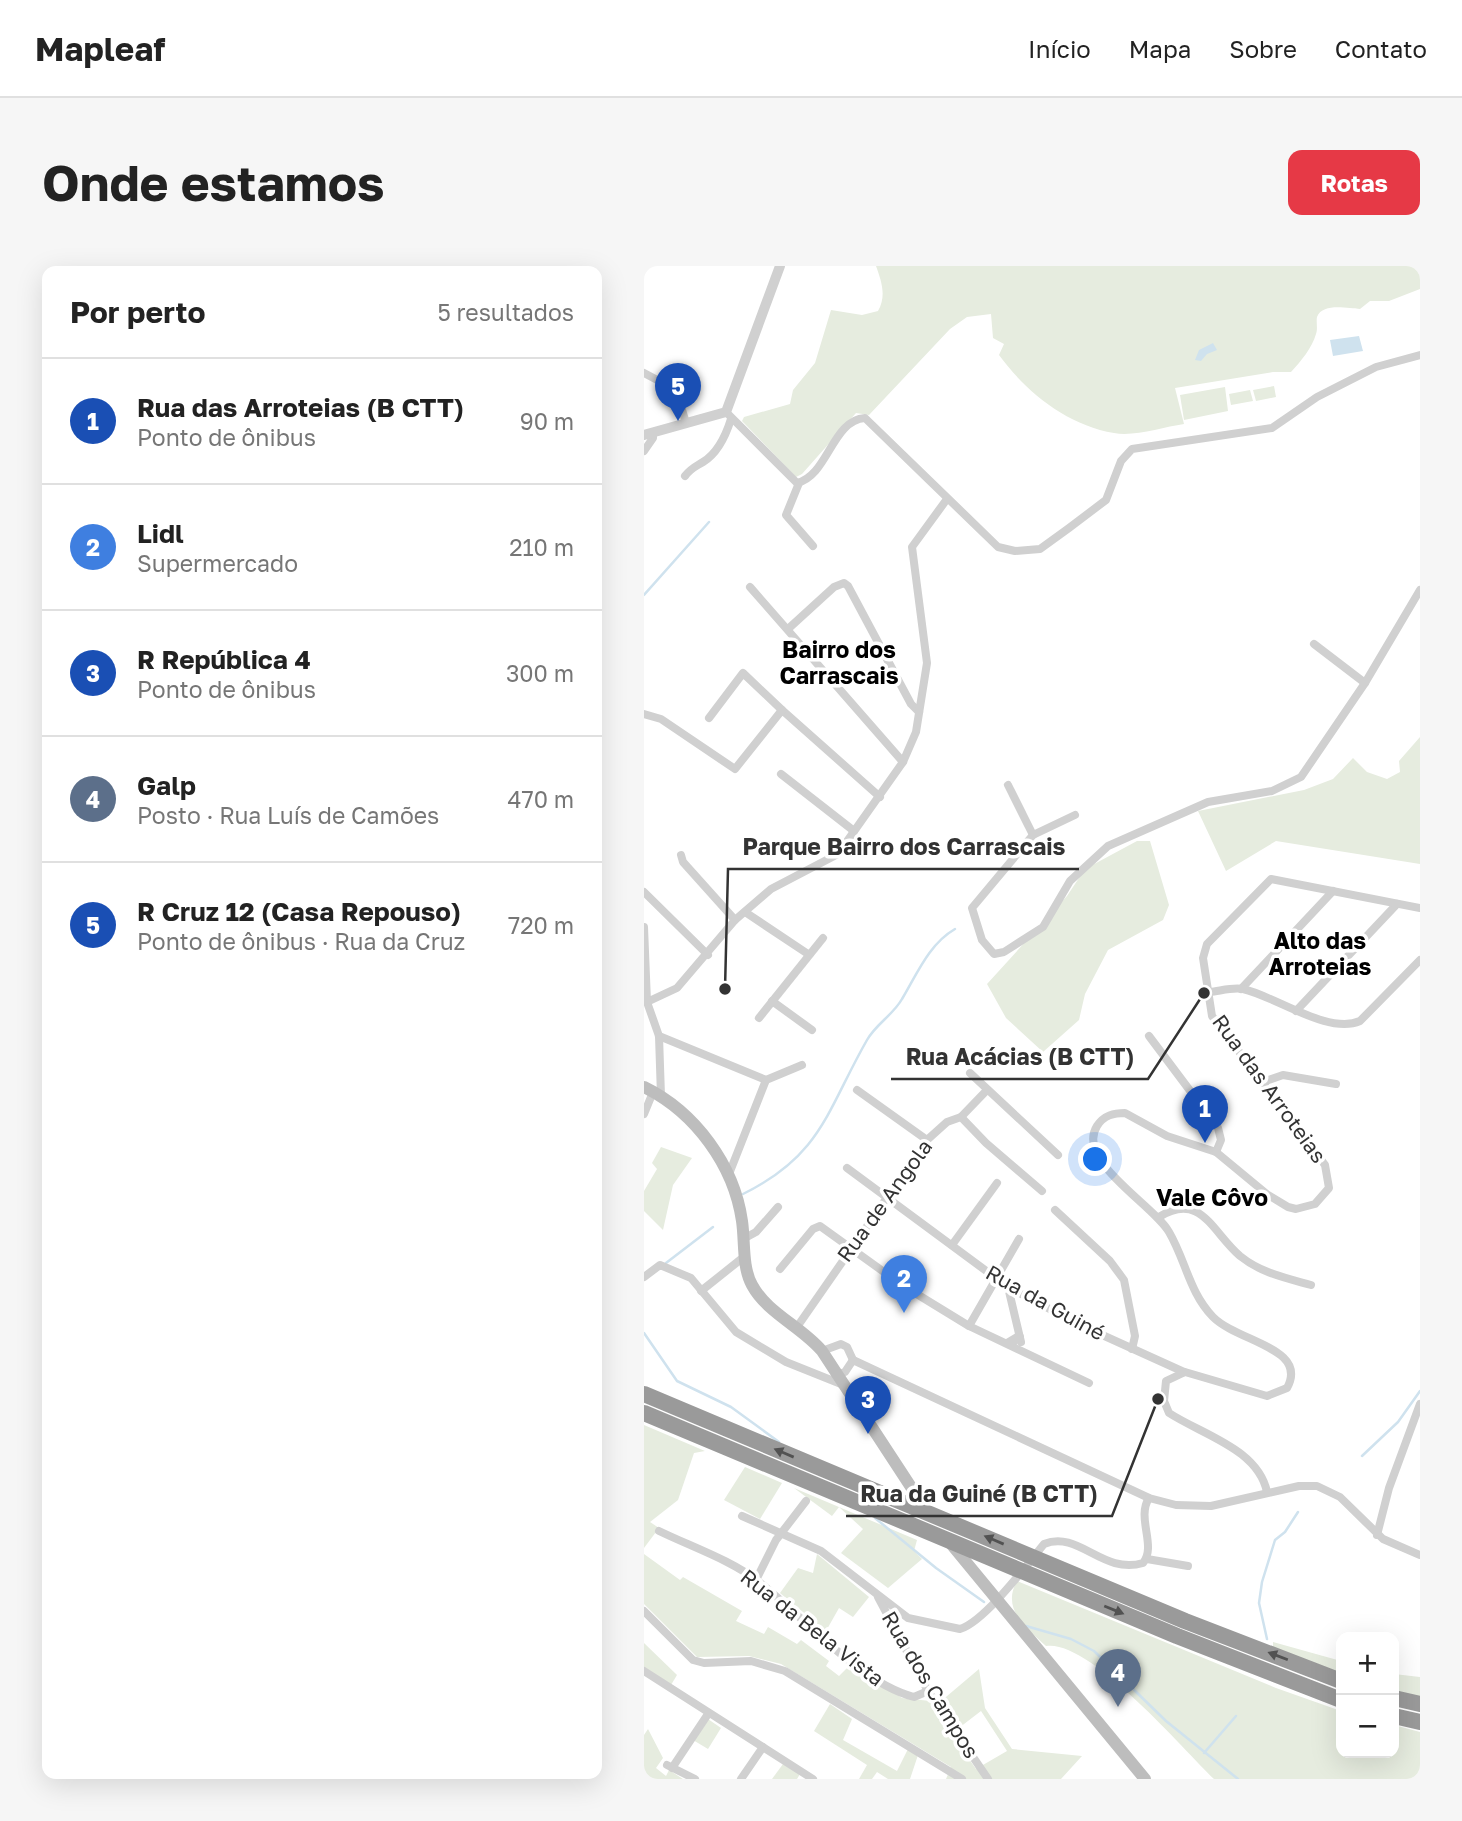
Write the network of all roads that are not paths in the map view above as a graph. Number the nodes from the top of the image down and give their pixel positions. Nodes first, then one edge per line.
1 (780, 266) edge
2 (1420, 355) edge
3 (644, 373) edge
4 (729, 415) junction
5 (686, 424) junction
6 (648, 433) edge
7 (644, 451) edge
8 (685, 476) dead end
9 (799, 483) junction
10 (947, 499) junction
11 (813, 546) dead end
12 (750, 587) dead end
13 (1420, 590) edge
14 (788, 629) junction
15 (1314, 644) dead end
16 (1365, 683) junction
17 (782, 710) junction
18 (919, 712) junction
19 (644, 714) edge
20 (709, 718) dead end
21 (903, 762) junction
22 (781, 774) dead end
23 (1008, 785) dead end
24 (880, 797) junction
25 (1075, 815) dead end
26 (854, 831) junction
27 (1033, 835) junction
28 (681, 855) dead end
29 (1333, 891) junction
30 (644, 892) edge
31 (1397, 904) junction
32 (1420, 908) edge
33 (745, 912) junction
34 (735, 920) junction
35 (644, 927) edge
36 (823, 938) dead end
37 (808, 954) junction
38 (708, 955) junction
39 (1420, 960) edge
40 (645, 983) edge
41 (1241, 989) junction
42 (1210, 992) junction
43 (772, 1001) junction
44 (647, 1008) edge
45 (1296, 1011) junction
46 (760, 1018) dead end
47 (812, 1030) dead end
48 (659, 1036) junction
49 (1149, 1036) dead end
50 (802, 1065) dead end
51 (970, 1073) dead end
52 (766, 1080) junction
53 (1263, 1082) junction
54 (1336, 1084) dead end
55 (857, 1090) dead end
56 (988, 1090) junction
57 (653, 1092) edge
58 (644, 1114) edge
59 (961, 1117) junction
60 (927, 1140) junction
61 (1216, 1152) junction
62 (1058, 1155) dead end
63 (847, 1168) dead end
64 (729, 1174) junction
65 (997, 1183) dead end
66 (1042, 1191) dead end
67 (886, 1198) junction
68 (778, 1207) dead end
69 (1055, 1210) dead end
70 (1159, 1217) junction
71 (745, 1238) junction
72 (1019, 1239) dead end
73 (951, 1245) junction
74 (850, 1249) junction
75 (746, 1256) junction
76 (780, 1269) dead end
77 (644, 1277) edge
78 (994, 1278) junction
79 (1311, 1285) dead end
80 (1008, 1287) junction
81 (701, 1291) junction
82 (1031, 1299) junction
83 (1013, 1306) junction
84 (797, 1326) junction
85 (969, 1326) junction
86 (1014, 1340) junction
87 (1132, 1349) junction
88 (822, 1351) junction
89 (853, 1360) junction
90 (1159, 1361) junction
91 (1185, 1372) junction
92 (838, 1379) junction
93 (1166, 1381) junction
94 (1089, 1383) dead end
95 (644, 1394) edge
96 (1420, 1404) edge
97 (644, 1413) edge
98 (1267, 1493) junction
99 (1149, 1498) junction
100 (806, 1501) dead end
101 (742, 1516) dead end
102 (659, 1531) dead end
103 (781, 1533) junction
104 (1377, 1535) junction
105 (1420, 1555) edge
106 (1147, 1559) junction
107 (1188, 1566) dead end
108 (756, 1580) junction
109 (874, 1589) junction
110 (995, 1600) junction
111 (644, 1611) edge
112 (644, 1672) edge
113 (1336, 1679) edge
114 (928, 1692) junction
115 (1336, 1698) edge
116 (1399, 1699) edge
117 (1420, 1704) edge
118 (708, 1714) junction
119 (1399, 1717) edge
120 (1420, 1722) edge
121 (762, 1747) junction
122 (695, 1779) edge
123 (741, 1779) edge
124 (813, 1779) edge
125 (962, 1779) edge
126 (989, 1779) edge
127 (1146, 1779) edge

1 - 4 street
2 - 10 street
3 - 5 street
4 - 5 street
4 - 8 street
4 - 9 street
5 - 6 street
6 - 7 street
9 - 10 street
9 - 11 street
10 - 18 street
12 - 14 street
13 - 16 street
14 - 18 street
14 - 21 street
15 - 16 street
16 - 27 street
17 - 19 street
17 - 20 street
17 - 24 street
18 - 21 street
21 - 24 street
22 - 26 street
23 - 27 street
24 - 26 street
25 - 27 street
26 - 33 street
28 - 34 street
29 - 31 street
29 - 41 street
29 - 42 street, Rua das Arroteias
30 - 38 street
31 - 32 street
31 - 45 street
33 - 34 street
33 - 37 street
34 - 38 street
35 - 40 street
36 - 37 street
37 - 43 street
38 - 44 street
39 - 45 street
40 - 44 street
41 - 42 street
41 - 45 street
42 - 53 street, Rua das Arroteias
43 - 46 street
43 - 47 street
44 - 48 street
48 - 52 street
48 - 57 street
49 - 61 street
50 - 52 street
51 - 56 street
52 - 64 street
53 - 54 street
53 - 61 street, Rua das Arroteias
55 - 60 street
56 - 59 street, Rua de Angola
56 - 62 street
57 - 58 street
57 - 64 main road
59 - 60 street, Rua de Angola
59 - 66 street
60 - 67 street, Rua de Angola
61 - 70 street, Rua das Arroteias
63 - 67 street, Rua da Guiné
64 - 71 main road
65 - 73 street
67 - 73 street, Rua da Guiné
67 - 74 street, Rua de Angola
68 - 71 street
69 - 87 street
70 - 79 street
70 - 91 street, Rua das Arroteias
71 - 75 main road
72 - 78 street
73 - 78 street, Rua da Guiné
74 - 76 street
74 - 84 street, Rua de Angola
74 - 85 street
75 - 81 street
75 - 84 main road
77 - 81 street
78 - 80 street, Rua da Guiné
78 - 85 street
80 - 82 street, Rua da Guiné
80 - 83 street
81 - 92 street
82 - 83 street
82 - 87 street, Rua da Guiné
83 - 86 street
84 - 88 main road
85 - 86 street
86 - 94 street
87 - 90 street, Rua da Guiné
88 - 89 street
88 - 92 main road
89 - 92 street
89 - 99 street
90 - 91 street, Rua da Guiné
90 - 93 street
91 - 93 street
92 - 110 main road
93 - 98 street
113 -> 95 highway
96 - 104 street
97 -> 115 highway
98 - 99 street
98 - 104 street
99 - 106 street
100 - 103 street
101 - 103 street
102 - 108 street, Rua da Bela Vista
103 - 108 street
103 - 109 street
104 - 105 street
106 - 107 street
106 - 110 street
108 - 114 street, Rua da Bela Vista
109 - 110 street
109 - 114 street, Rua dos Campos
110 - 127 main road
111 - 125 street
112 - 118 street
114 - 126 street, Rua dos Campos
116 - 117 highway
118 - 121 street
118 - 122 street
119 - 120 highway
121 - 123 street
121 - 124 street

